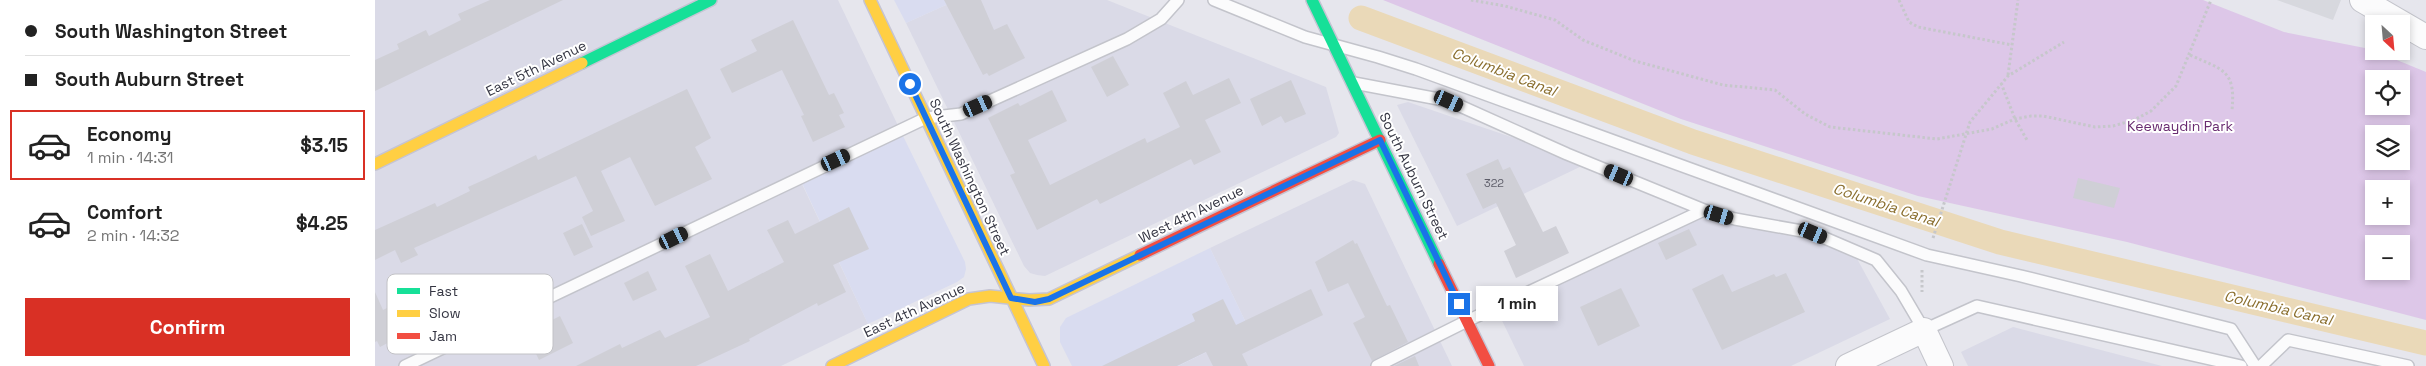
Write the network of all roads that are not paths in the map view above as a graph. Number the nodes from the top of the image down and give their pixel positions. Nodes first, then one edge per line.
1 (711, 0) edge
2 (869, 0) edge
3 (1178, 0) edge
4 (1214, 0) edge
5 (1312, 0) edge
6 (2362, 0) edge
7 (2426, 37) edge
8 (1334, 45) junction
9 (1352, 83) junction
10 (926, 118) junction
11 (1380, 140) junction
12 (375, 164) edge
13 (1704, 210) junction
14 (553, 296) edge
15 (1011, 298) junction
16 (1467, 321) junction
17 (1924, 330) junction
18 (430, 354) edge
19 (405, 366) edge
20 (832, 366) edge
21 (1044, 366) edge
22 (1377, 366) edge
23 (1489, 366) edge
24 (1848, 366) edge
25 (1941, 366) edge
26 (2241, 366) edge
27 (2255, 366) edge
28 (2261, 366) edge
29 (2408, 366) edge

1 - 12 street, East 5th Avenue
2 - 10 street, South Washington Street
3 - 10 lane
4 - 8 lane
5 - 8 street, South Auburn Street
6 - 7 street
8 - 9 street, South Auburn Street
8 - 27 lane
9 - 11 street, South Auburn Street
9 - 13 lane
10 - 14 lane
10 - 15 street, South Washington Street
11 - 15 street, West 4th Avenue
11 - 16 street, South Auburn Street
13 - 16 lane
13 - 17 lane
15 - 20 street, East 4th Avenue
15 - 21 street, South Washington Street
16 - 22 lane
16 - 23 street, South Auburn Street
17 - 24 street
17 - 25 street
17 - 26 lane
18 - 19 lane
28 - 29 lane

